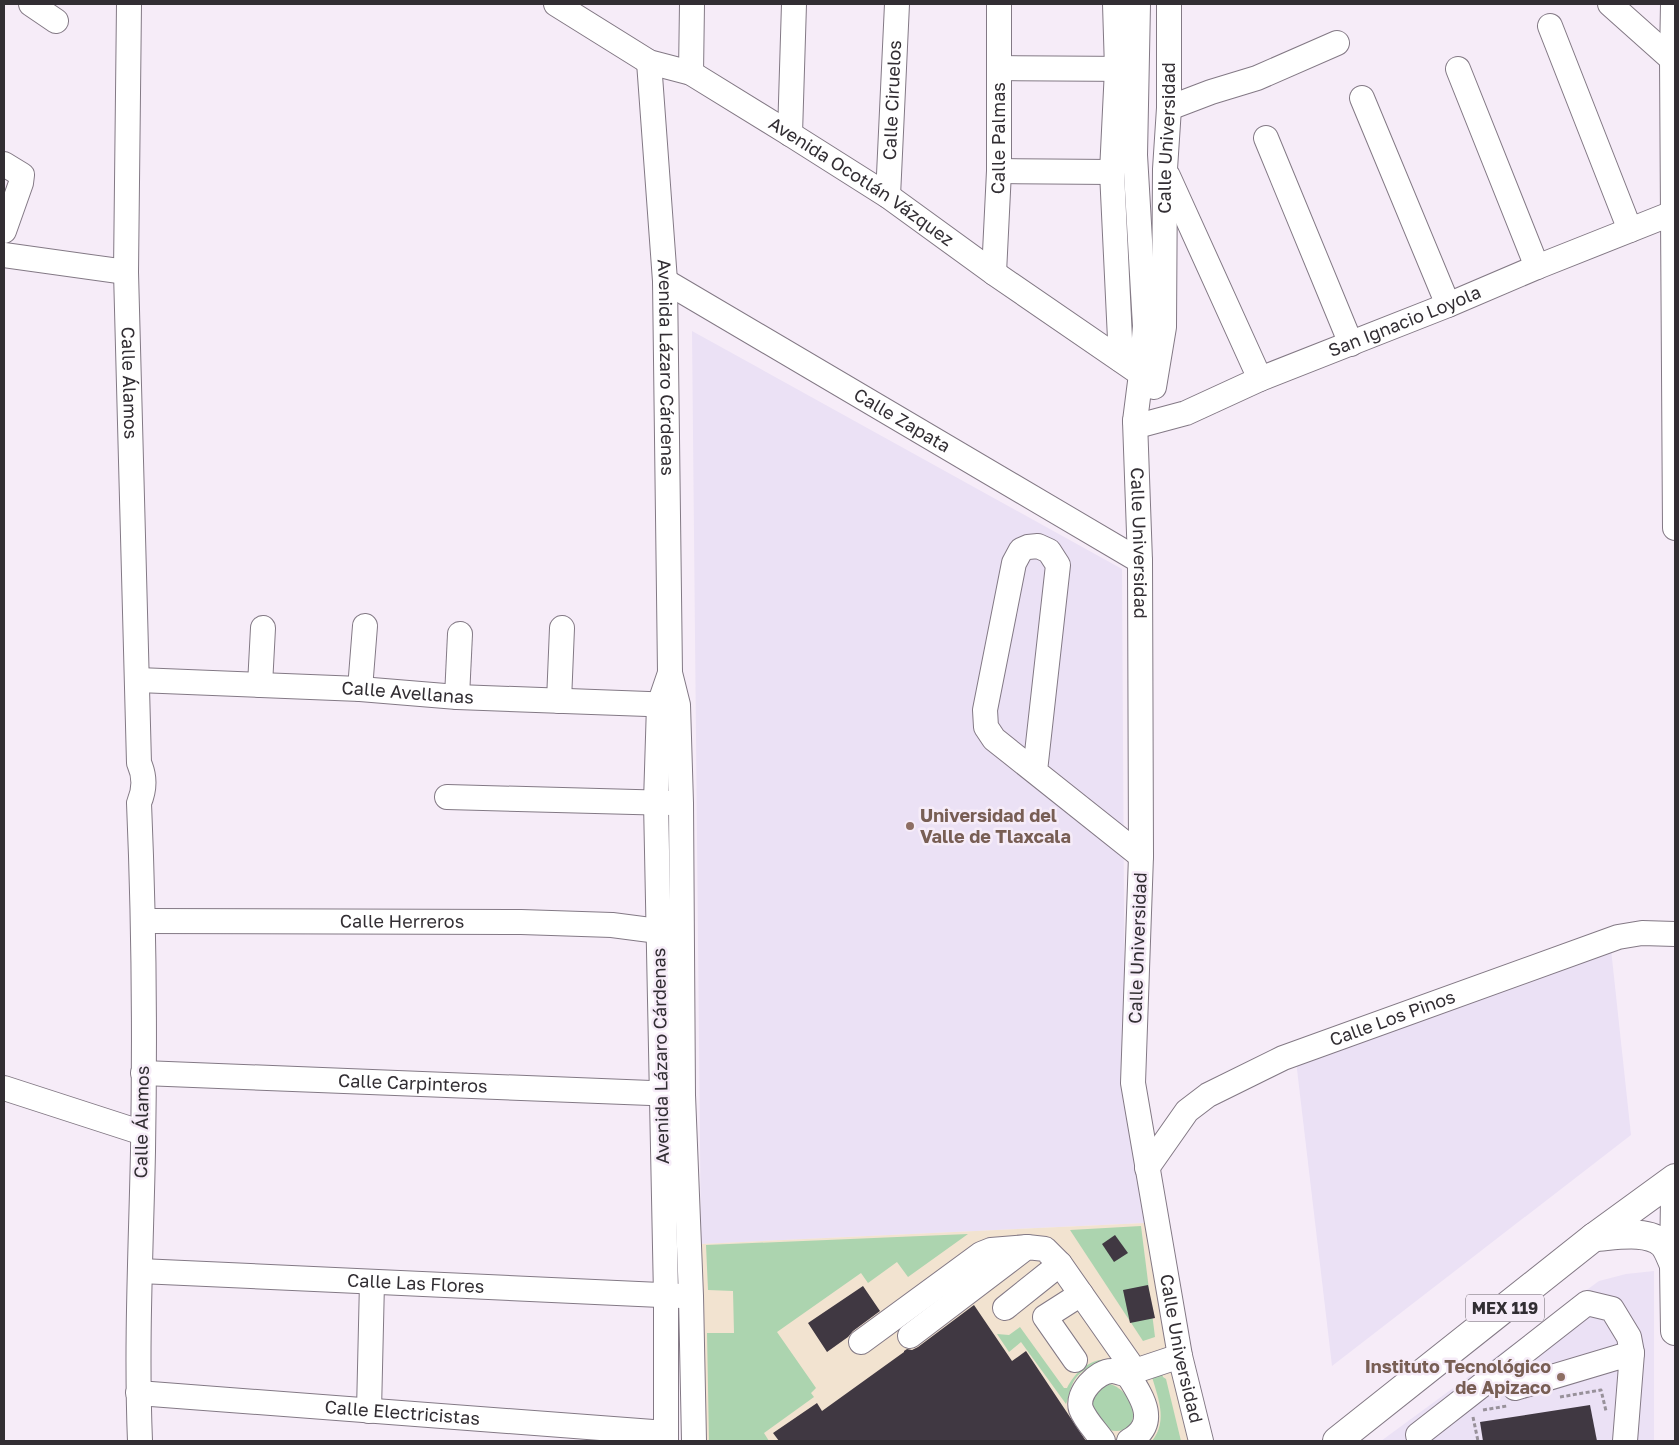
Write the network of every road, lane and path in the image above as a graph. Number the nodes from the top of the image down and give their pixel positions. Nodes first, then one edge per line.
1 (32, 4) edge
2 (129, 4) edge
3 (556, 4) edge
4 (692, 4) edge
5 (794, 4) edge
6 (896, 4) edge
7 (999, 4) edge
8 (1116, 4) edge
9 (1138, 4) edge
10 (1169, 4) edge
11 (1610, 4) edge
12 (1673, 4) edge
13 (56, 21) dead end
14 (1550, 26) dead end
15 (1337, 43) dead end
16 (1674, 60) edge
17 (649, 62) junction
18 (999, 68) junction
19 (1127, 69) junction
20 (1458, 69) dead end
21 (691, 73) junction
22 (1362, 98) dead end
23 (1169, 108) junction
24 (790, 134) junction
25 (1266, 138) dead end
26 (1135, 154) junction
27 (13, 169) edge
28 (1165, 169) junction
29 (999, 170) junction
30 (1112, 172) junction
31 (888, 196) junction
32 (1673, 214) junction
33 (1630, 230) junction
34 (4, 231) edge
35 (4, 255) edge
36 (1537, 266) junction
37 (126, 272) junction
38 (994, 272) junction
39 (665, 281) junction
40 (1448, 305) junction
41 (1351, 344) junction
42 (1121, 360) junction
43 (1149, 377) junction
44 (1260, 379) junction
45 (1140, 423) junction
46 (1675, 528) edge
47 (1140, 561) junction
48 (365, 626) dead end
49 (263, 628) dead end
50 (562, 628) dead end
51 (460, 634) dead end
52 (138, 680) junction
53 (260, 685) junction
54 (360, 689) junction
55 (457, 697) junction
56 (559, 701) junction
57 (669, 705) junction
58 (1035, 771) junction
59 (447, 797) dead end
60 (656, 802) junction
61 (682, 803) junction
62 (1141, 856) junction
63 (144, 921) junction
64 (658, 932) junction
65 (1675, 934) edge
66 (143, 1073) junction
67 (4, 1088) edge
68 (672, 1094) junction
69 (143, 1133) junction
70 (1147, 1168) junction
71 (1675, 1178) edge
72 (1675, 1198) edge
73 (1675, 1209) edge
74 (1594, 1237) junction
75 (1027, 1247) junction
76 (1060, 1264) junction
77 (1674, 1265) junction
78 (140, 1271) junction
79 (372, 1282) junction
80 (1081, 1294) junction
81 (666, 1296) junction
82 (691, 1296) junction
83 (1006, 1308) dead end
84 (1675, 1331) edge
85 (910, 1336) dead end
86 (861, 1342) dead end
87 (1632, 1353) junction
88 (1180, 1356) junction
89 (1075, 1360) dead end
90 (1131, 1373) junction
91 (138, 1393) junction
92 (1512, 1397) joint
93 (1555, 1398) dead end
94 (369, 1411) junction
95 (1481, 1411) dead end
96 (1472, 1412) dead end
97 (1607, 1416) dead end
98 (1418, 1435) dead end
99 (666, 1437) edge
100 (140, 1441) edge
101 (694, 1441) edge
102 (1103, 1441) edge
103 (1129, 1441) edge
104 (1201, 1441) edge
105 (1337, 1441) edge
106 (1478, 1441) edge
107 (1625, 1441) edge

1 - 13 street
2 - 37 street, Calle Álamos
3 - 17 street, Avenida Ocotlán Vázquez
4 - 21 street
5 - 24 street
6 - 31 street, Calle Ciruelos
7 - 18 street, Calle Palmas
8 - 19 street
9 - 19 street, Calle Universidad
10 - 23 street, Calle Universidad
11 - 16 street
12 - 16 street
14 - 33 street
15 - 23 street
16 - 32 street
17 - 21 street, Avenida Ocotlán Vázquez
17 - 39 street, Avenida Lázaro Cárdenas
18 - 19 street
18 - 29 street, Calle Palmas
19 - 26 street, Calle Universidad
19 - 30 street
20 - 36 street
21 - 24 street, Avenida Ocotlán Vázquez
22 - 40 street
23 - 28 street, Calle Universidad
24 - 31 street, Avenida Ocotlán Vázquez
25 - 41 street
26 - 28 street
26 - 43 street, Calle Universidad
27 - 34 street
28 - 43 street, Calle Universidad
28 - 44 street
29 - 30 street
29 - 38 street, Calle Palmas
30 - 42 street
31 - 38 street, Avenida Ocotlán Vázquez
32 - 33 street, San Ignacio Loyola
32 - 46 street
33 - 36 street, San Ignacio Loyola
35 - 37 street
36 - 40 street, San Ignacio Loyola
37 - 52 street, Calle Álamos
38 - 42 street, Avenida Ocotlán Vázquez
39 - 47 street, Calle Zapata
39 - 57 street, Avenida Lázaro Cárdenas
40 - 41 street, San Ignacio Loyola
41 - 44 street, San Ignacio Loyola
42 - 43 street, Avenida Ocotlán Vázquez
43 - 45 street, Calle Universidad
44 - 45 street, San Ignacio Loyola
45 - 47 street, Calle Universidad
47 - 62 street, Calle Universidad
48 - 54 street
49 - 53 street
50 - 56 street
51 - 55 street
52 - 53 street, Calle Avellanas
52 - 63 street, Calle Álamos
53 - 54 street, Calle Avellanas
54 - 55 street, Calle Avellanas
55 - 56 street, Calle Avellanas
56 - 57 street, Calle Avellanas
57 - 60 street, Avenida Lázaro Cárdenas
57 - 61 street, Avenida Lázaro Cárdenas
58 - 58 street
58 - 62 street
59 - 60 street
60 - 61 street
60 - 64 street, Avenida Lázaro Cárdenas
61 - 68 street, Avenida Lázaro Cárdenas
62 - 70 street, Calle Universidad
63 - 64 street, Calle Herreros
63 - 66 street, Calle Álamos
64 - 68 street, Avenida Lázaro Cárdenas
65 - 70 street, Calle Los Pinos
66 - 68 street, Calle Carpinteros
66 - 69 street, Calle Álamos
67 - 69 street
68 - 81 street, Avenida Lázaro Cárdenas
68 - 82 street, Avenida Lázaro Cárdenas
69 - 78 street, Calle Álamos
70 - 88 street, Calle Universidad
71 - 74 main road, MEX 119
72 - 73 main road
73 - 77 main road
74 - 77 main road
74 - 105 main road, MEX 119
75 - 76 street
75 - 85 street
75 - 86 street
76 - 80 street
76 - 83 street
77 - 84 main road
78 - 79 street, Calle Las Flores
78 - 91 street, Calle Álamos
79 - 81 street, Calle Las Flores
79 - 94 street
80 - 89 street
80 - 90 street
81 - 82 street, Calle Las Flores
81 - 99 street, Avenida Lázaro Cárdenas
82 - 101 street, Avenida Lázaro Cárdenas
87 - 92 street
87 - 98 street
87 - 107 street
88 - 90 street
88 - 104 street, Calle Universidad
90 - 102 street
90 - 103 street
91 - 94 street, Calle Electricistas
91 - 100 street, Calle Álamos
92 - 95 path
93 - 97 path
94 - 99 street, Calle Electricistas
96 - 106 path

